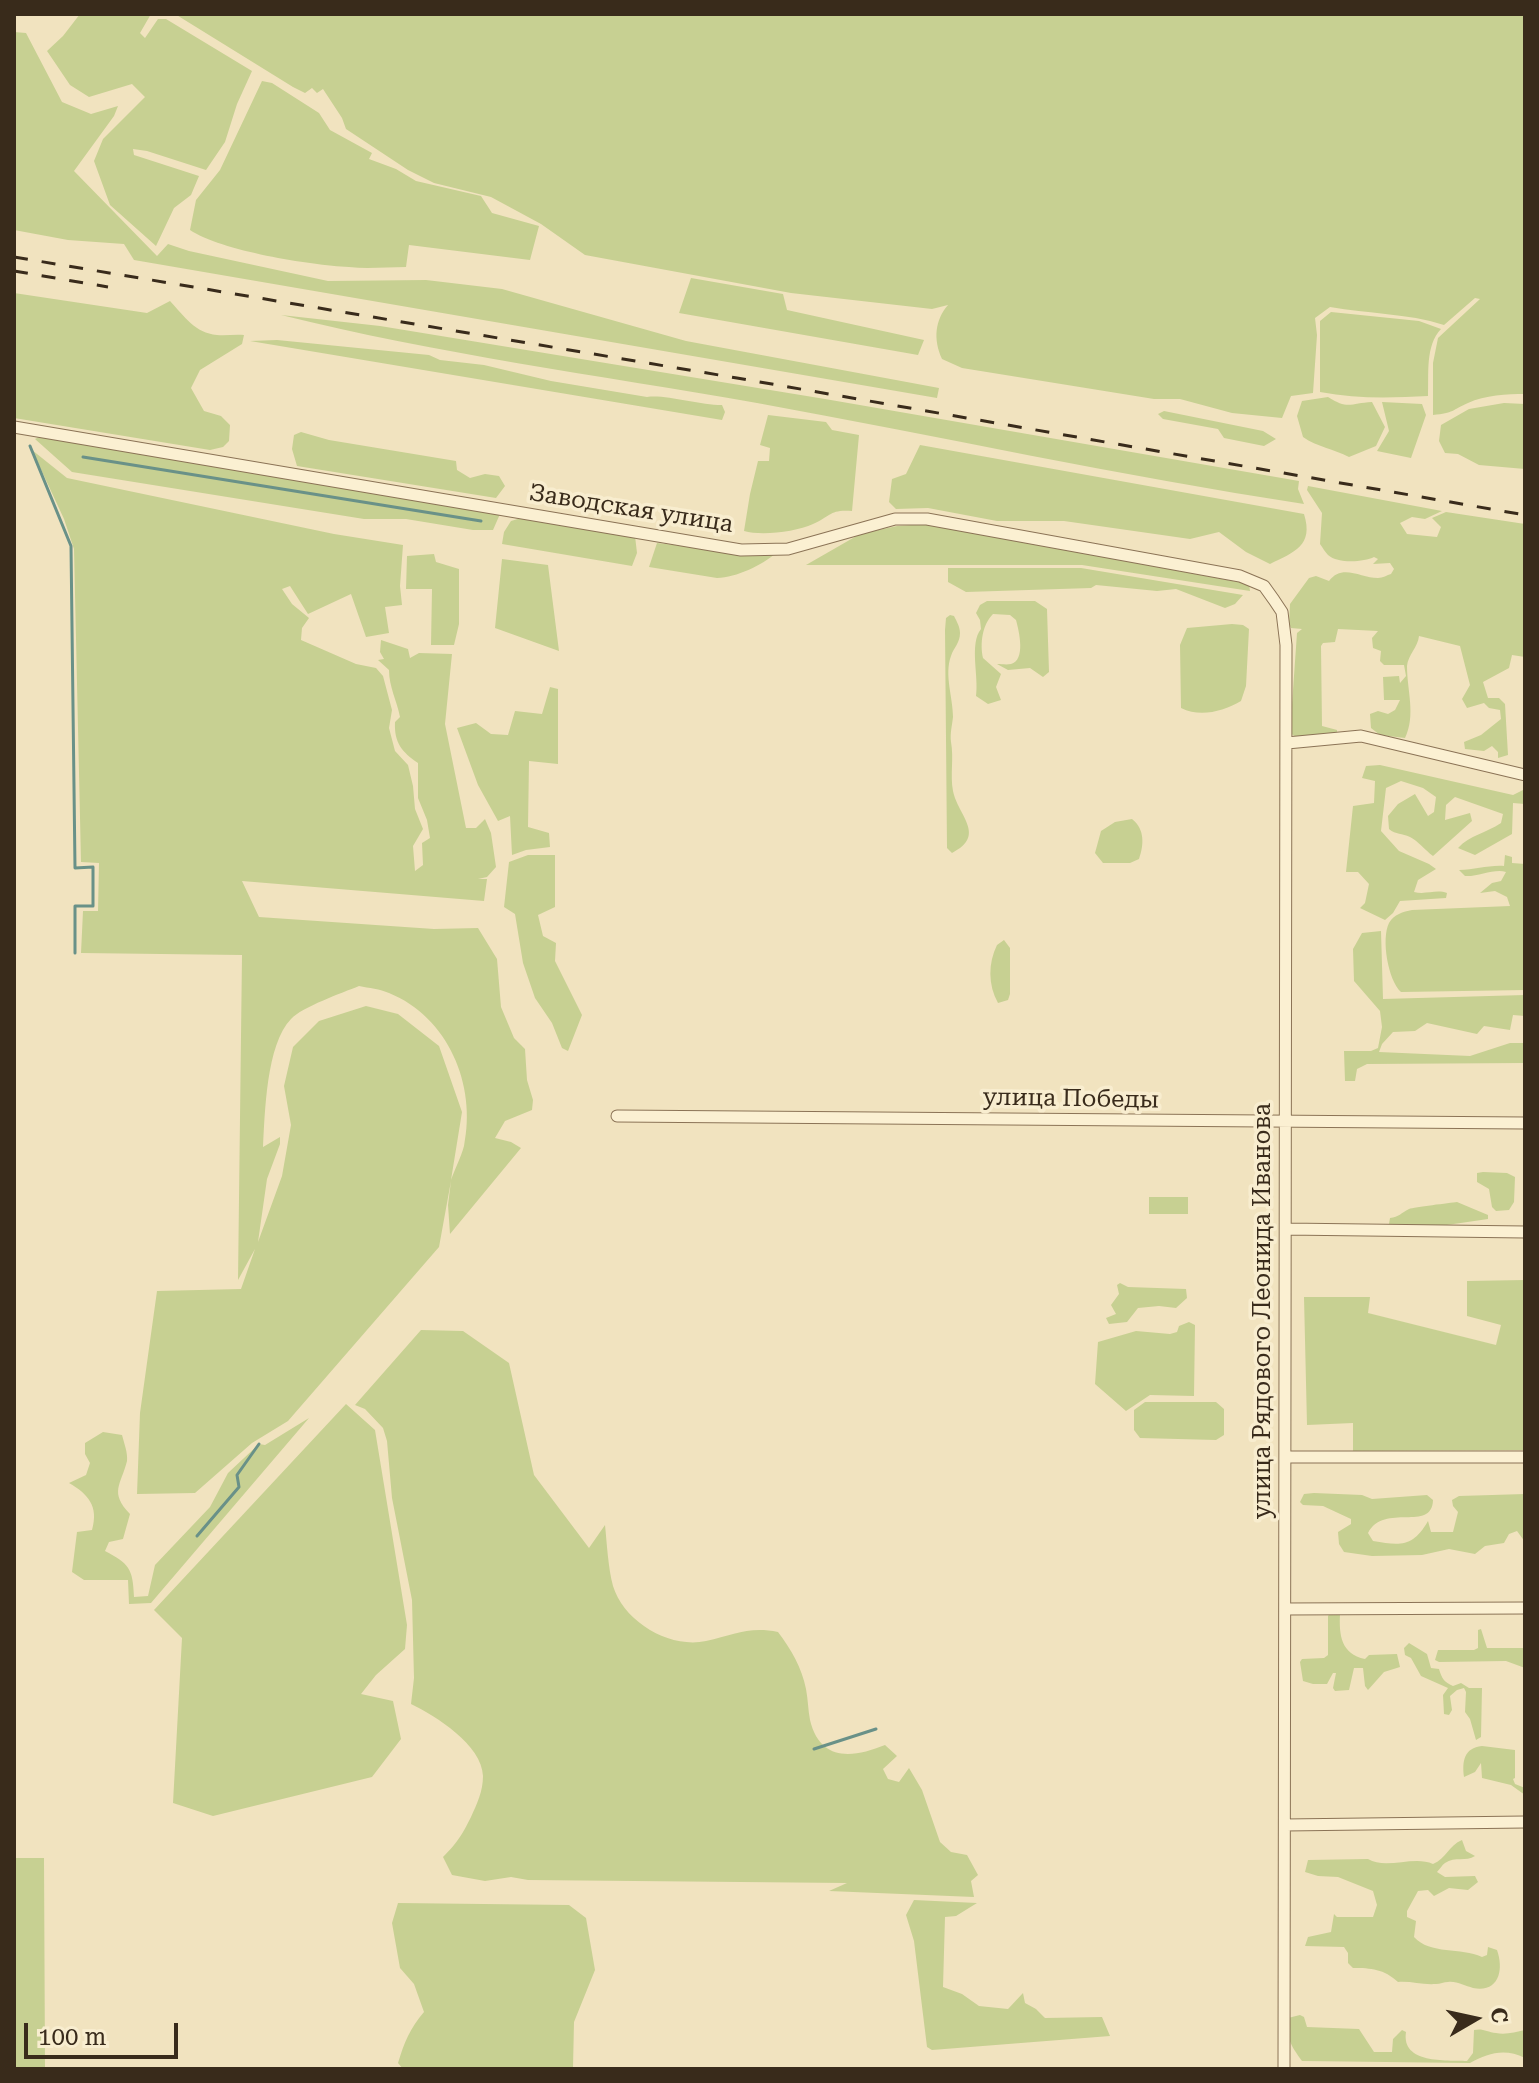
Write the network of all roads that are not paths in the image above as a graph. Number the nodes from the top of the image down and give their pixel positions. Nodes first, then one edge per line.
1 (14, 427) edge
2 (1240, 576) joint
3 (1287, 743) junction
4 (1525, 775) edge
5 (617, 1116) dead end
6 (1286, 1123) junction
7 (1525, 1123) edge
8 (1286, 1229) junction
9 (1525, 1232) edge
10 (1285, 1457) junction
11 (1525, 1457) edge
12 (1525, 1608) edge
13 (1285, 1609) junction
14 (1525, 1822) edge
15 (1285, 1825) junction
16 (1284, 2069) edge

1 - 2 street, Заводская улица
2 - 3 street, улица Рядового Леонида Иванова
3 - 4 street
3 - 6 street, улица Рядового Леонида Иванова
5 - 6 street, улица Победы
6 - 7 street, улица Победы
6 - 8 street, улица Рядового Леонида Иванова
8 - 9 street
8 - 10 street, улица Рядового Леонида Иванова
10 - 11 street
10 - 13 street, улица Рядового Леонида Иванова
12 - 13 street
13 - 15 street, улица Рядового Леонида Иванова
14 - 15 street
15 - 16 street, улица Рядового Леонида Иванова

